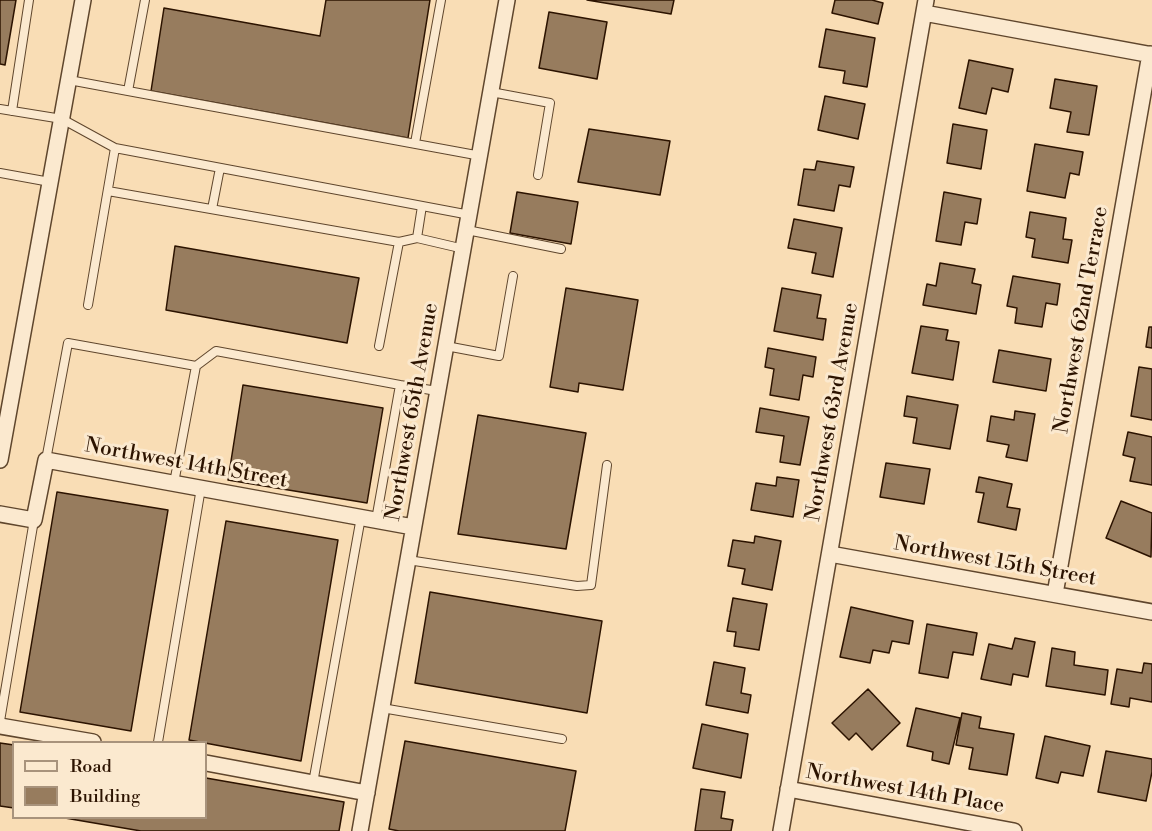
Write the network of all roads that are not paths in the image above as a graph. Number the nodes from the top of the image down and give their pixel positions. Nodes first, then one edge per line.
1 (29, 0) edge
2 (83, 0) edge
3 (145, 0) edge
4 (441, 0) edge
5 (507, 0) edge
6 (925, 7) edge
7 (1151, 55) edge
8 (69, 80) junction
9 (128, 91) junction
10 (491, 92) junction
11 (0, 109) edge
12 (12, 111) junction
13 (62, 119) junction
14 (415, 143) junction
15 (115, 148) junction
16 (481, 156) junction
17 (220, 168) junction
18 (0, 172) edge
19 (538, 175) dead end
20 (50, 182) junction
21 (108, 190) junction
22 (422, 206) junction
23 (212, 209) junction
24 (468, 222) junction
25 (417, 238) junction
26 (399, 242) junction
27 (464, 249) junction
28 (561, 249) dead end
29 (513, 276) dead end
30 (88, 305) dead end
31 (379, 346) dead end
32 (446, 346) junction
33 (196, 366) junction
34 (400, 385) junction
35 (437, 391) junction
36 (0, 460) edge
37 (46, 460) junction
38 (607, 465) dead end
39 (174, 483) junction
40 (201, 488) junction
41 (0, 514) edge
42 (368, 519) junction
43 (34, 520) junction
44 (413, 527) junction
45 (830, 554) junction
46 (408, 560) junction
47 (1055, 594) junction
48 (1152, 612) edge
49 (382, 708) junction
50 (0, 724) edge
51 (562, 739) dead end
52 (88, 741) edge
53 (158, 741) edge
54 (207, 763) edge
55 (314, 783) junction
56 (788, 789) junction
57 (367, 793) junction
58 (360, 831) edge
59 (781, 831) edge
60 (1014, 831) edge

1 - 12 lane
2 - 8 street
3 - 9 lane
4 - 14 lane
5 - 10 street, Northwest 65th Avenue
6 - 7 street
6 - 45 street, Northwest 63rd Avenue
7 - 47 street, Northwest 62nd Terrace
8 - 9 lane
8 - 13 street
9 - 14 lane
10 - 16 street, Northwest 65th Avenue
10 - 19 lane
11 - 12 lane
12 - 13 lane
13 - 15 lane
13 - 20 street
14 - 16 lane
15 - 17 lane
15 - 21 lane
16 - 24 street, Northwest 65th Avenue
17 - 22 lane
17 - 23 lane
18 - 20 lane
20 - 36 street
21 - 23 lane
21 - 30 lane
22 - 24 lane
22 - 25 lane
23 - 26 lane
24 - 27 street, Northwest 65th Avenue
24 - 28 lane
25 - 26 lane
25 - 27 lane
26 - 31 lane
27 - 32 street, Northwest 65th Avenue
29 - 32 lane
32 - 35 street, Northwest 65th Avenue
33 - 34 lane
33 - 37 lane
33 - 39 lane
34 - 35 lane
34 - 42 lane
35 - 44 street, Northwest 65th Avenue
37 - 39 street, Northwest 14th Street
37 - 43 street
38 - 46 lane
39 - 40 street, Northwest 14th Street
40 - 42 street, Northwest 14th Street
40 - 53 lane
41 - 43 street
42 - 44 street, Northwest 14th Street
42 - 55 lane
43 - 50 lane
44 - 46 street, Northwest 65th Avenue
45 - 47 street, Northwest 15th Street
45 - 56 street, Northwest 63rd Avenue
46 - 49 street, Northwest 65th Avenue
47 - 48 street, Northwest 15th Street
49 - 51 lane
49 - 57 street, Northwest 65th Avenue
50 - 52 street
54 - 55 street
55 - 57 street
56 - 59 street, Northwest 63rd Avenue
56 - 60 street, Northwest 14th Place
57 - 58 street, Northwest 65th Avenue

